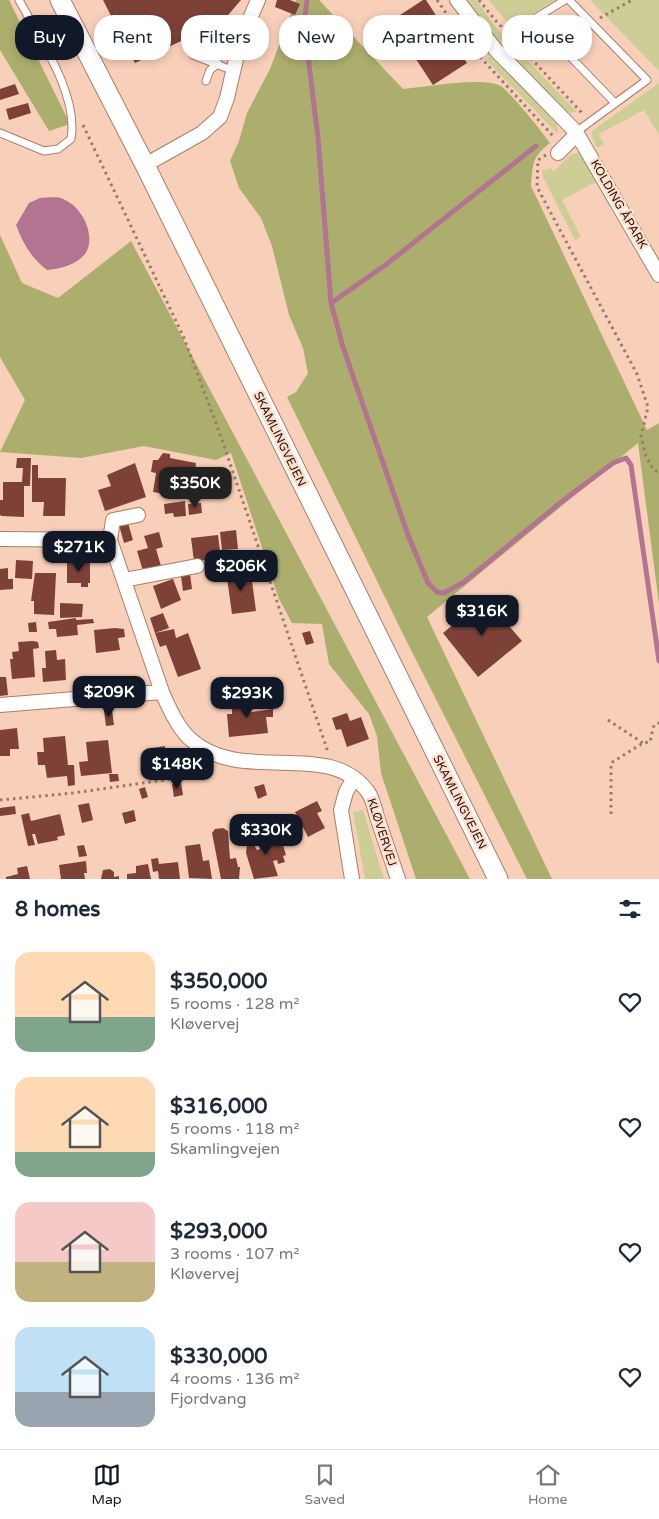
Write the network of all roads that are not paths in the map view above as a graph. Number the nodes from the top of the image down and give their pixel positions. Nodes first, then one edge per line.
1 (19, 0) edge
2 (60, 0) edge
3 (258, 0) edge
4 (456, 0) edge
5 (565, 0) edge
6 (569, 0) edge
7 (207, 60) edge
8 (216, 60) edge
9 (218, 64) junction
10 (234, 71) junction
11 (206, 81) dead end
12 (615, 103) junction
13 (0, 133) edge
14 (577, 133) junction
15 (556, 151) road end
16 (144, 165) junction
17 (659, 275) edge
18 (138, 515) dead end
19 (0, 539) edge
20 (110, 540) junction
21 (196, 566) dead end
22 (124, 580) junction
23 (162, 692) junction
24 (0, 705) edge
25 (354, 778) junction
26 (352, 879) edge
27 (398, 879) edge
28 (498, 879) edge

1 - 13 lane
2 - 16 street, SKAMLINGVEJEN
3 - 10 street
4 - 14 street, KOLDING ÅPARK
5 - 12 lane
6 - 12 lane
7 - 9 lane
8 - 9 lane
9 - 10 lane
9 - 11 lane
10 - 16 street
12 - 14 lane
14 - 15 street
14 - 17 street, KOLDING ÅPARK
16 - 28 street, SKAMLINGVEJEN
18 - 20 street
19 - 20 street
20 - 22 street, KLØVERVEJ
21 - 22 street
22 - 23 street, KLØVERVEJ
23 - 24 street
23 - 25 street, KLØVERVEJ
25 - 26 street
25 - 27 street, KLØVERVEJ

